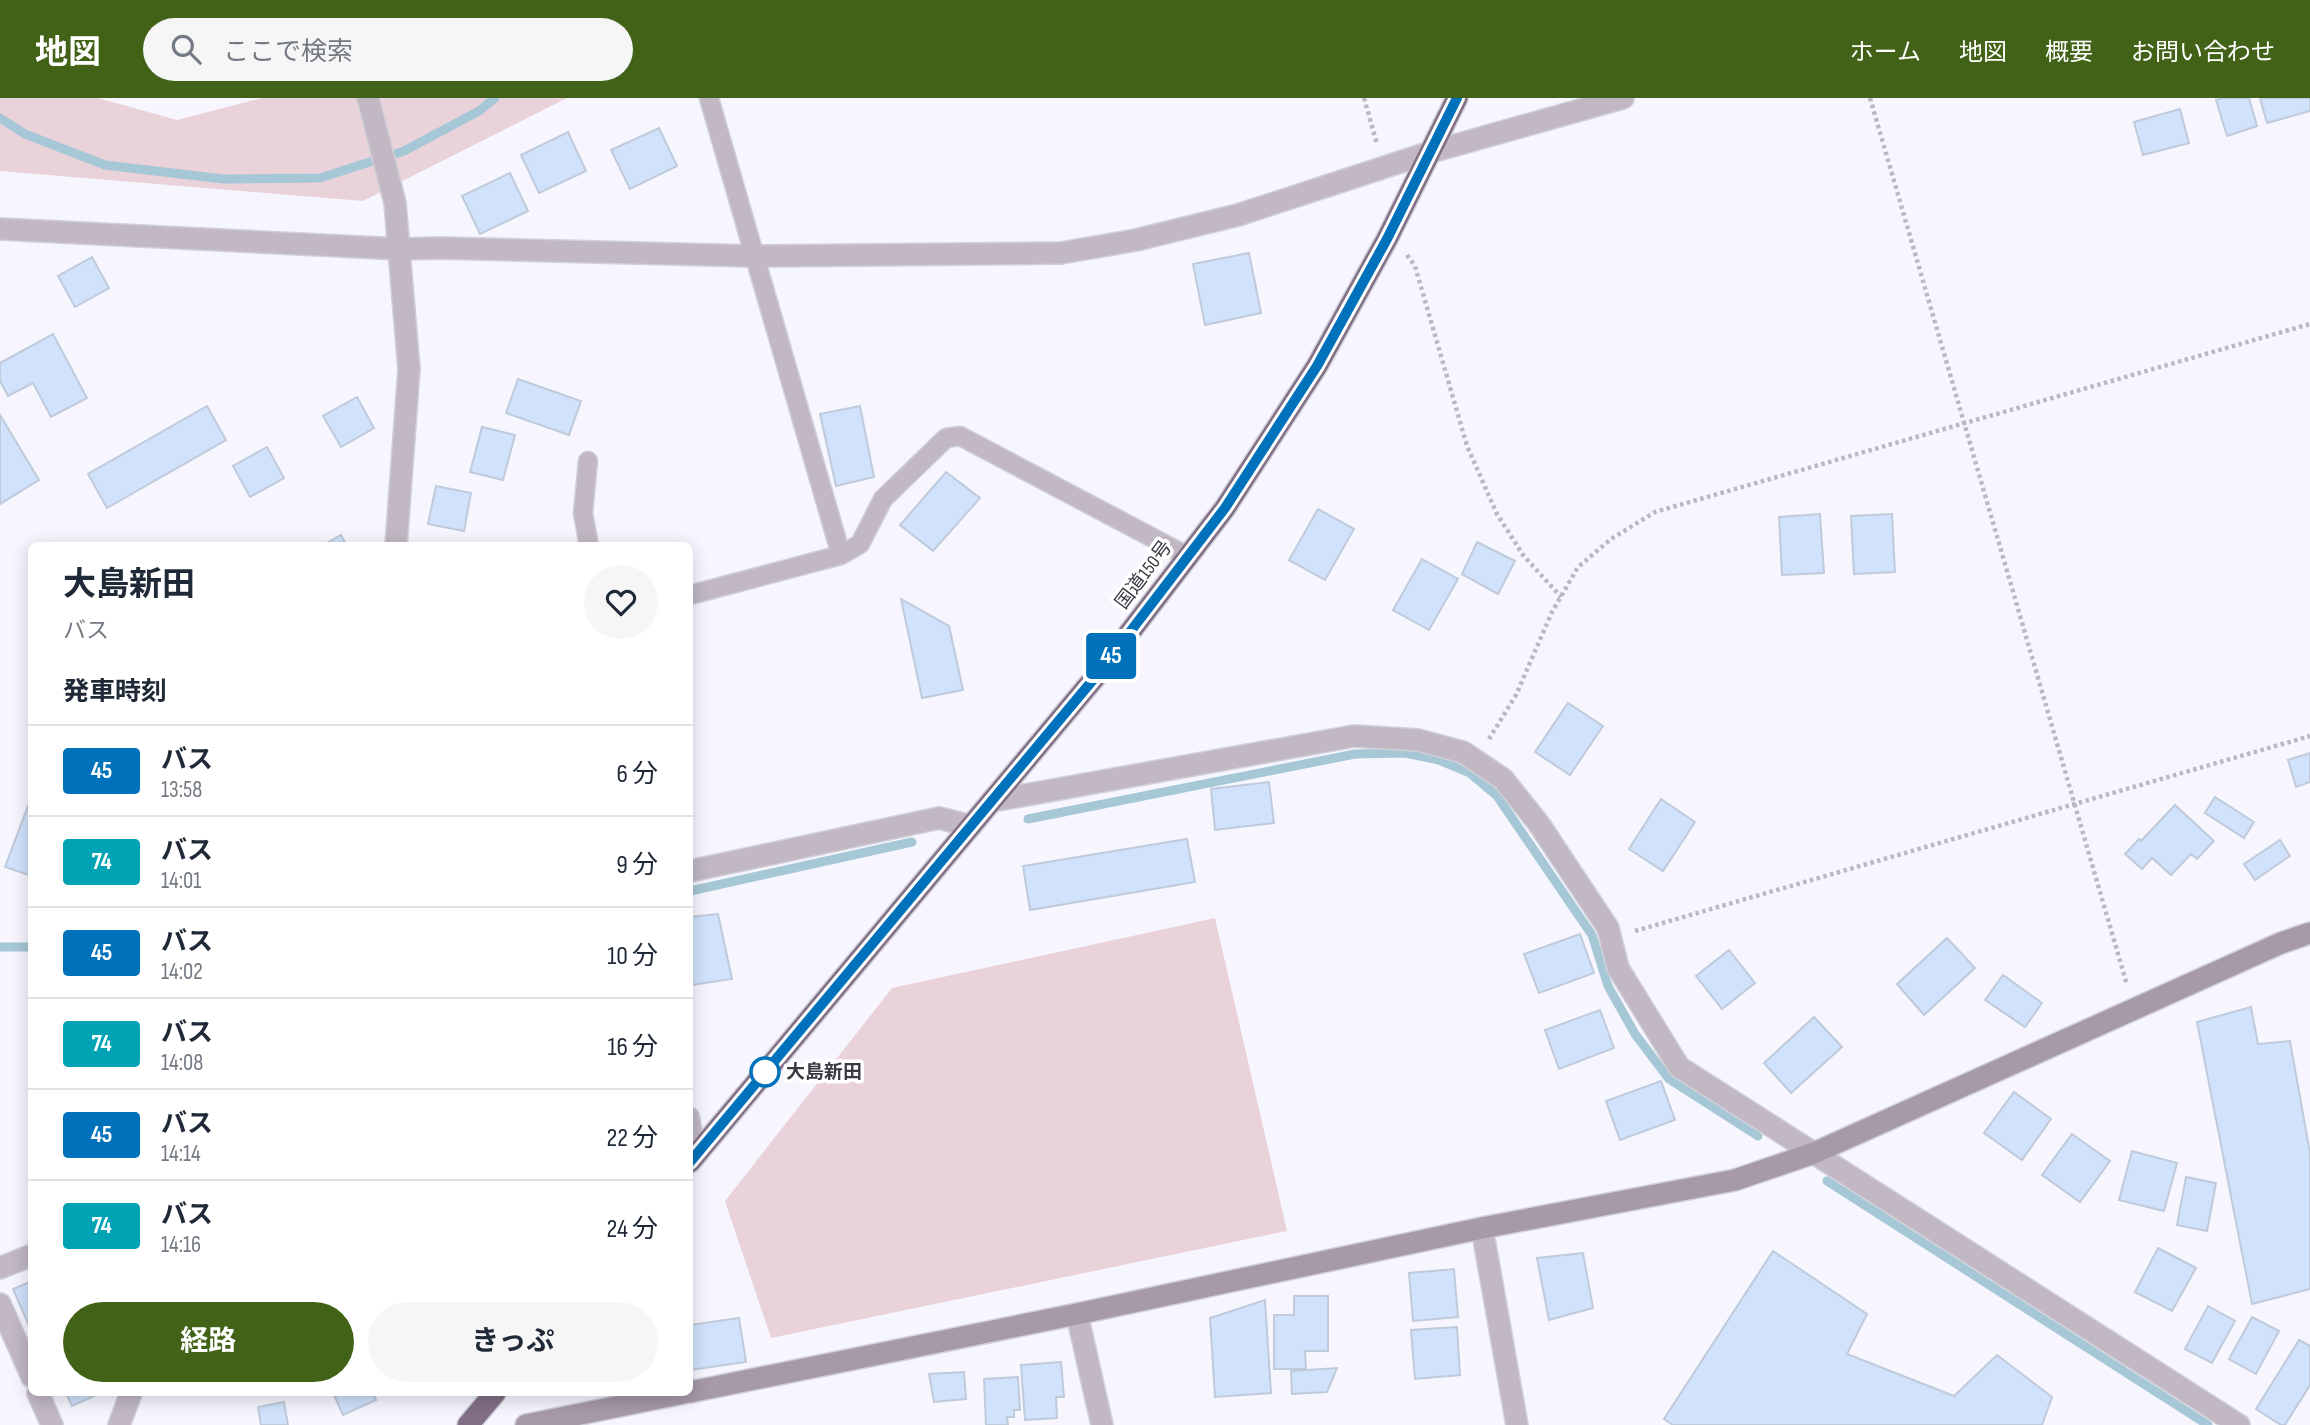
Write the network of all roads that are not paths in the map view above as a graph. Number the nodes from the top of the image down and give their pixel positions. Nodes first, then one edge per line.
1 (709, 98) edge
2 (1457, 98) edge
3 (1623, 98) edge
4 (369, 102) edge
5 (1432, 152) junction
6 (0, 229) edge
7 (400, 249) junction
8 (753, 256) junction
9 (588, 461) dead end
10 (396, 542) edge
11 (588, 542) edge
12 (841, 555) junction
13 (1187, 556) junction
14 (693, 594) edge
15 (992, 801) junction
16 (971, 826) junction
17 (693, 870) edge
18 (2310, 933) edge
19 (1814, 1153) junction
20 (693, 1158) edge
21 (1482, 1228) junction
22 (28, 1257) edge
23 (0, 1268) edge
24 (0, 1304) edge
25 (1077, 1314) junction
26 (28, 1368) edge
27 (693, 1391) edge
28 (39, 1396) edge
29 (130, 1396) edge
30 (492, 1396) edge
31 (672, 1396) edge
32 (584, 1419) edge
33 (52, 1425) edge
34 (119, 1425) edge
35 (468, 1425) edge
36 (526, 1425) edge
37 (1102, 1425) edge
38 (1517, 1425) edge
39 (2239, 1425) edge

1 - 8 lane
2 - 5 highway, 国道150号
3 - 5 street
4 - 7 street
5 - 8 street
5 - 13 highway, 国道150号
6 - 7 street
7 - 8 street
7 - 10 street
8 - 12 lane
9 - 11 lane
12 - 13 lane
12 - 14 lane
13 - 15 highway, 国道150号
15 - 16 highway, 国道150号
15 - 19 street
16 - 17 street
16 - 20 highway, 国道150号
18 - 19 street
19 - 21 street
19 - 39 street
21 - 25 street
21 - 38 street
22 - 23 street
24 - 26 street
25 - 27 street
25 - 37 street
28 - 33 street
29 - 34 street
30 - 35 highway
31 - 32 street
32 - 36 street

